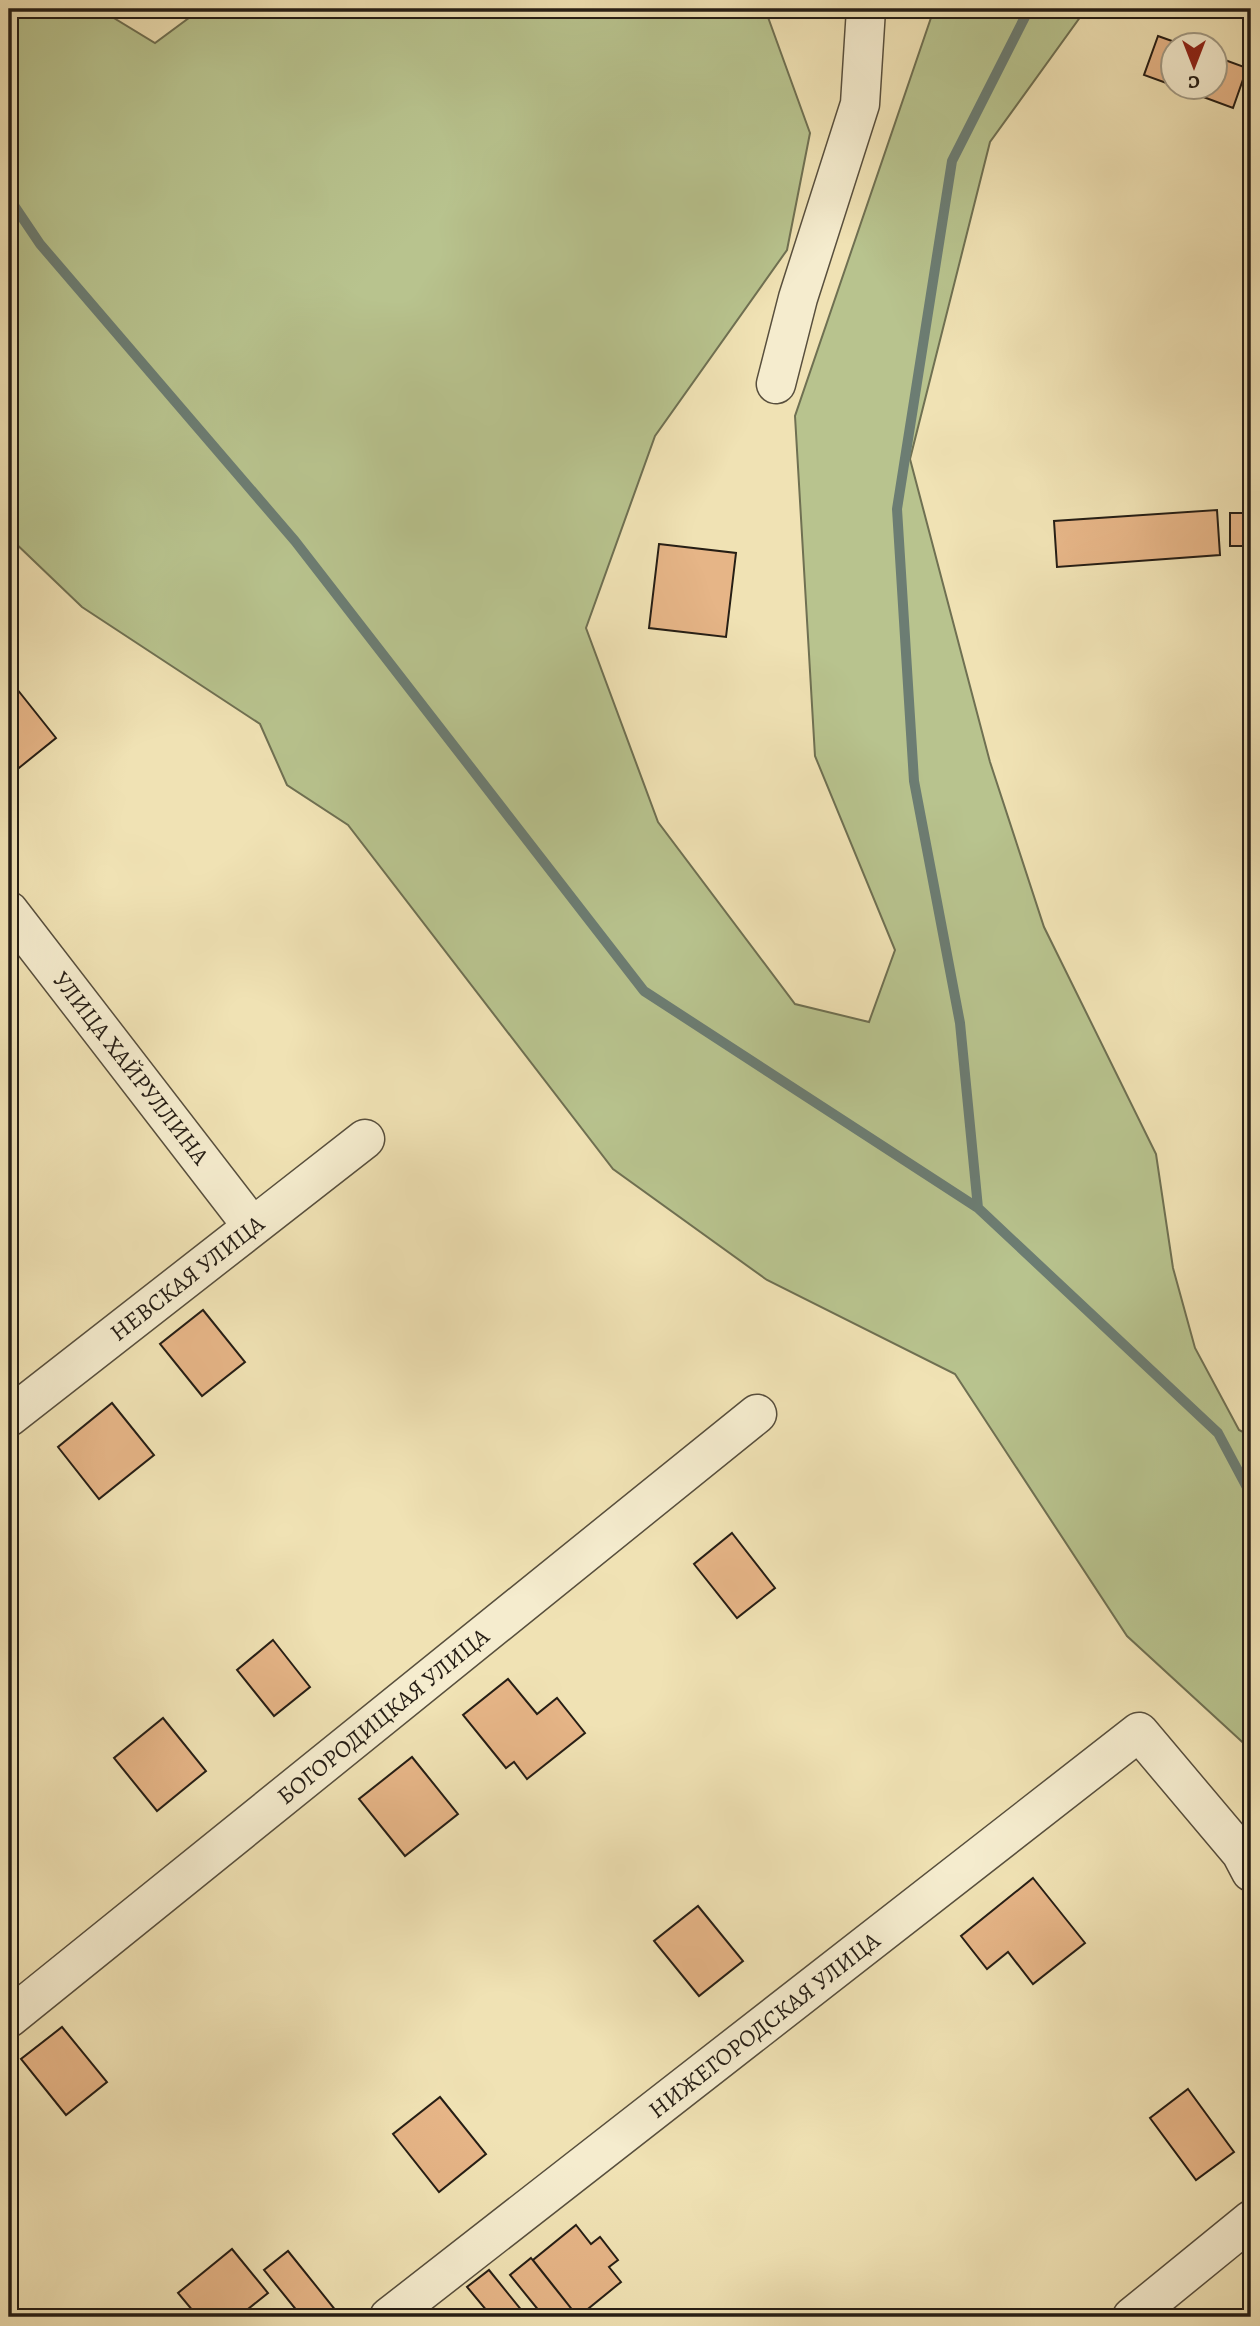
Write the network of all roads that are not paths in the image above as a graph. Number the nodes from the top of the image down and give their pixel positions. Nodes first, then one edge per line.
1 (866, 9) edge
2 (776, 384) dead end
3 (9, 911) edge
4 (365, 1139) dead end
5 (252, 1226) junction
6 (757, 1414) dead end
7 (9, 1417) edge
8 (1251, 1872) edge
9 (9, 2018) edge
10 (1251, 2220) edge
11 (389, 2317) edge
12 (1132, 2317) edge

1 - 2 street
3 - 5 street, УЛИЦА ХАЙРУЛЛИНА
4 - 5 street, НЕВСКАЯ УЛИЦА
5 - 7 street, НЕВСКАЯ УЛИЦА
6 - 9 street, БОГОРОДИЦКАЯ УЛИЦА
8 - 11 street, НИЖЕГОРОДСКАЯ УЛИЦА
10 - 12 street

